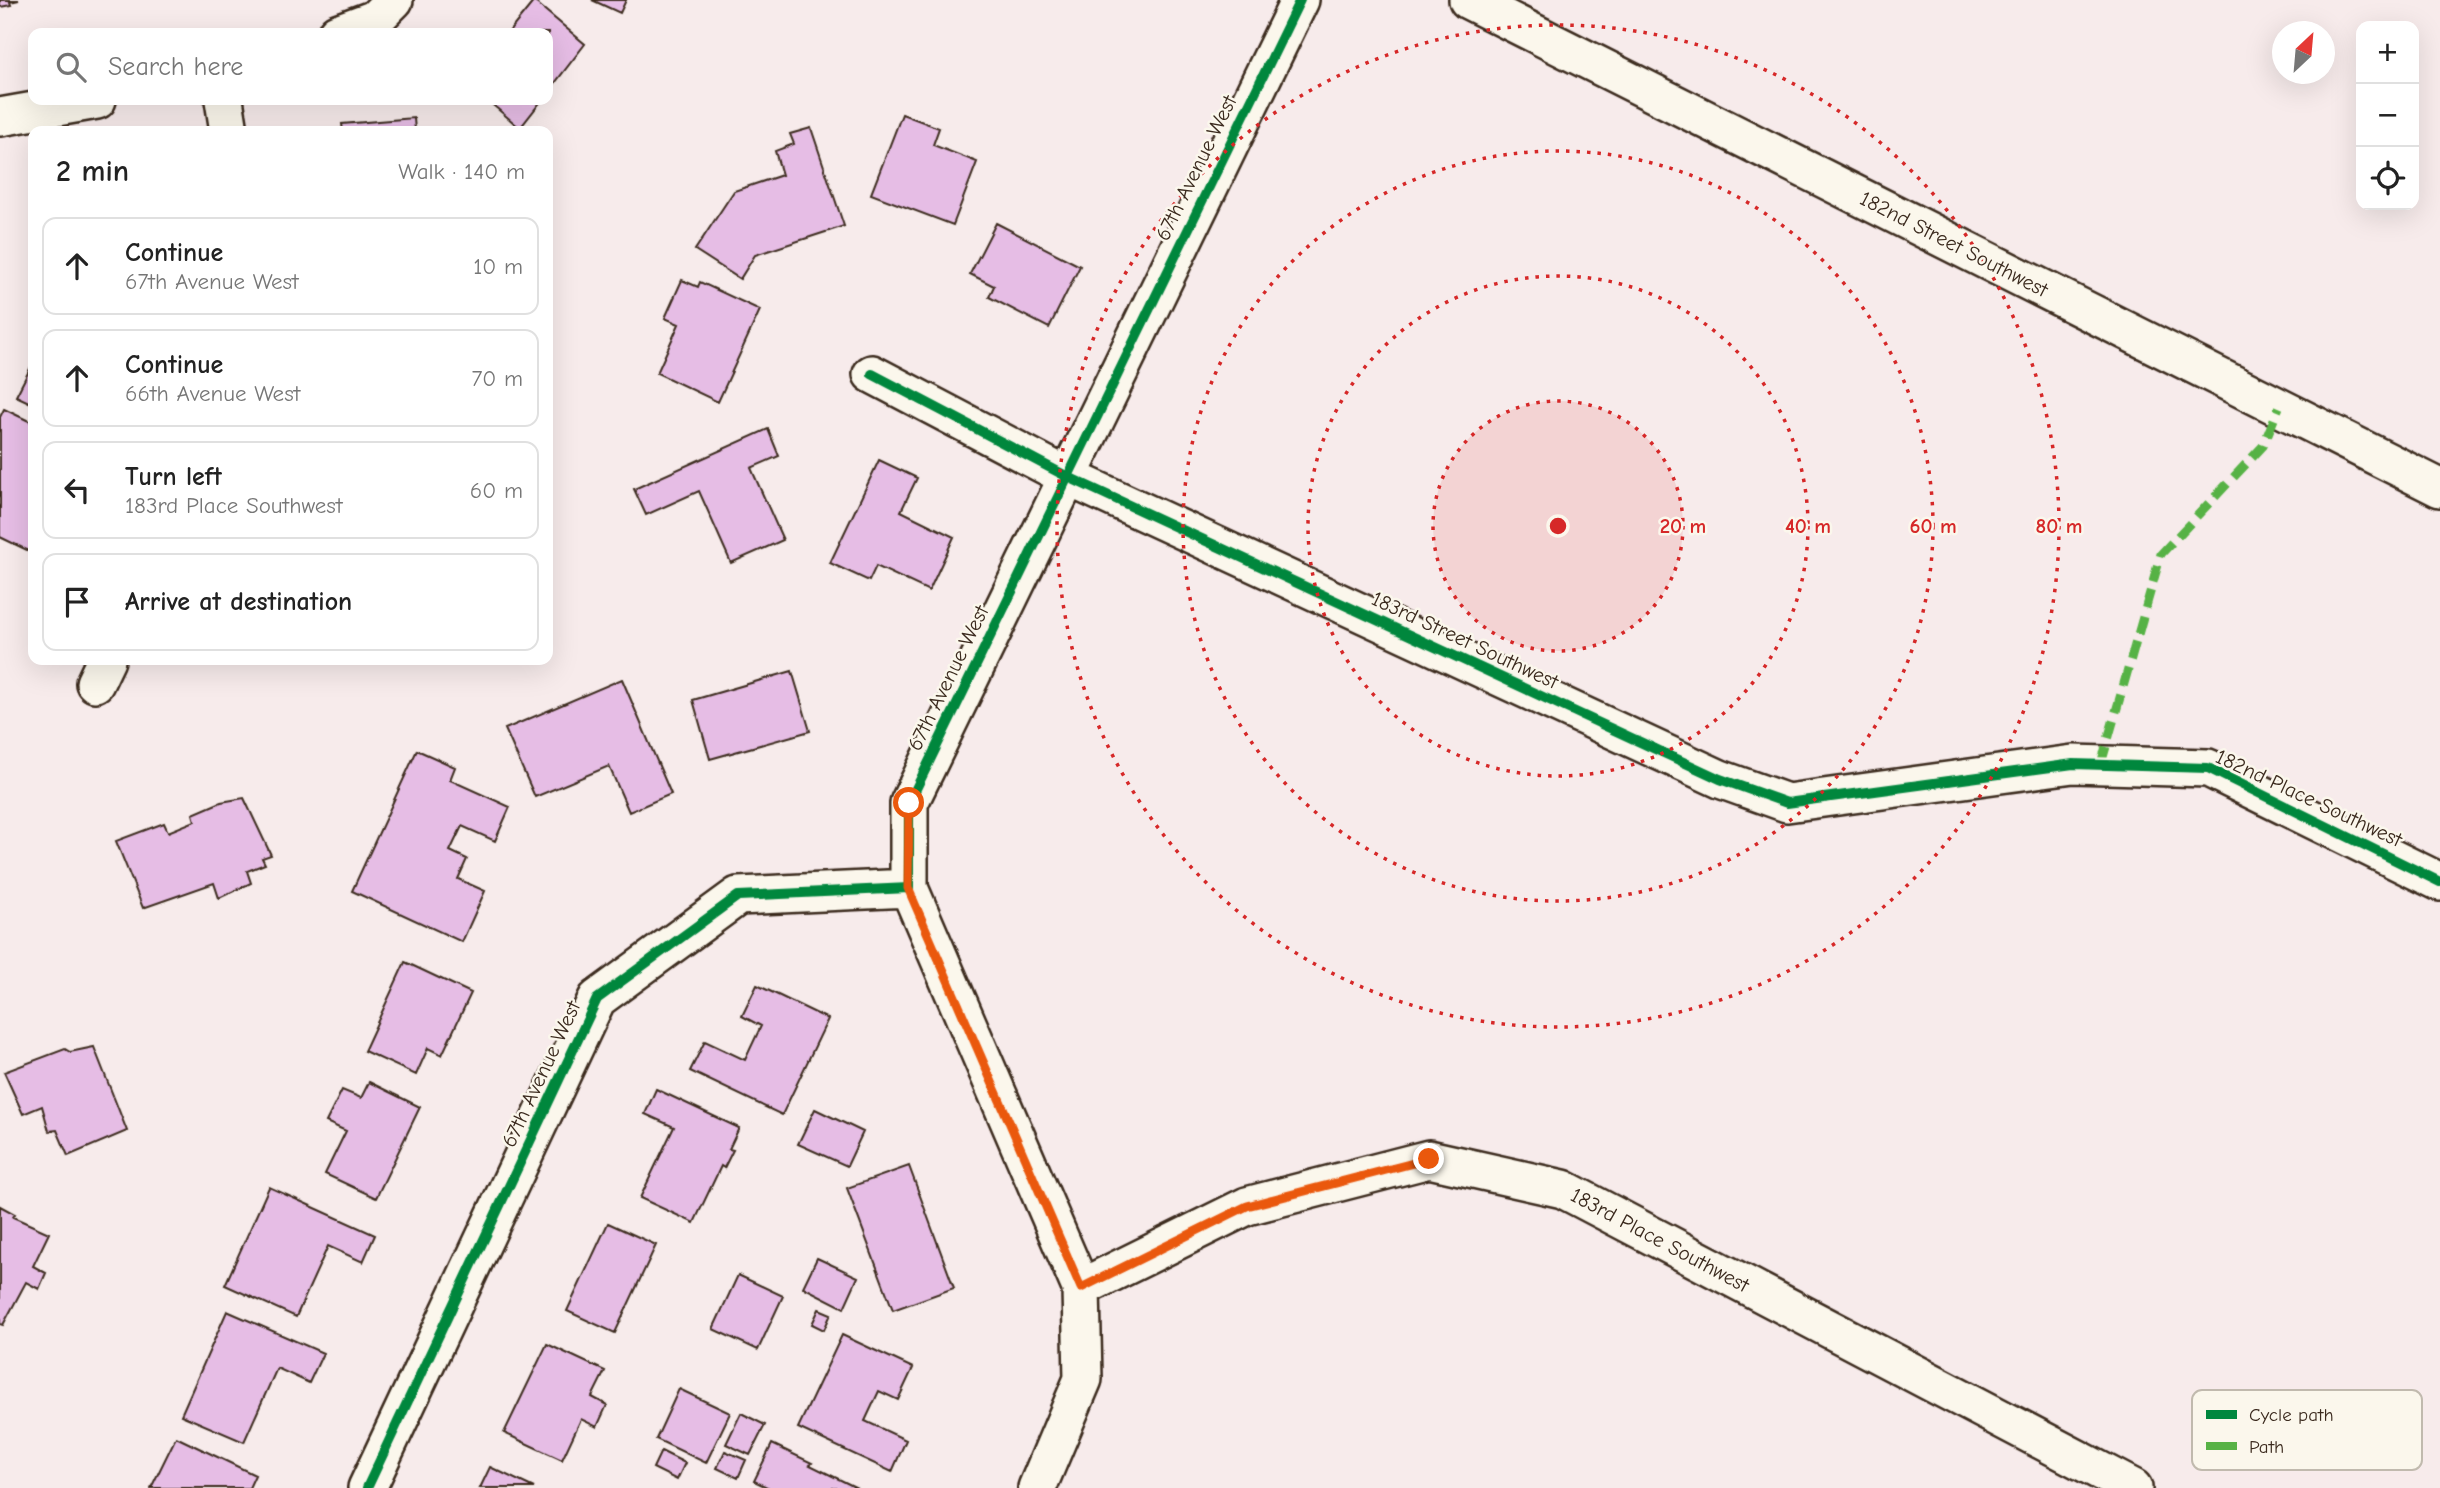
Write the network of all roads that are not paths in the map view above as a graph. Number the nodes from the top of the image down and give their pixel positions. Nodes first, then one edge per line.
1 (394, 0) edge
2 (1300, 0) edge
3 (1468, 0) edge
4 (351, 28) edge
5 (68, 105) edge
6 (224, 105) edge
7 (0, 117) edge
8 (228, 126) edge
9 (872, 374) dead end
10 (1066, 476) junction
11 (2440, 488) edge
12 (2073, 764) joint
13 (2440, 882) edge
14 (908, 888) junction
15 (1081, 1288) junction
16 (367, 1488) edge
17 (1037, 1488) edge
18 (2133, 1488) edge

1 - 4 street
2 - 10 street, 67th Avenue West
3 - 11 street, 182nd Street Southwest
5 - 7 street
6 - 8 street
9 - 10 street, 183rd Street Southwest
10 - 12 street, 183rd Street Southwest
10 - 14 street, 67th Avenue West
12 - 13 street, 182nd Place Southwest
14 - 15 street
14 - 16 street, 67th Avenue West
15 - 17 street
15 - 18 street, 183rd Place Southwest

